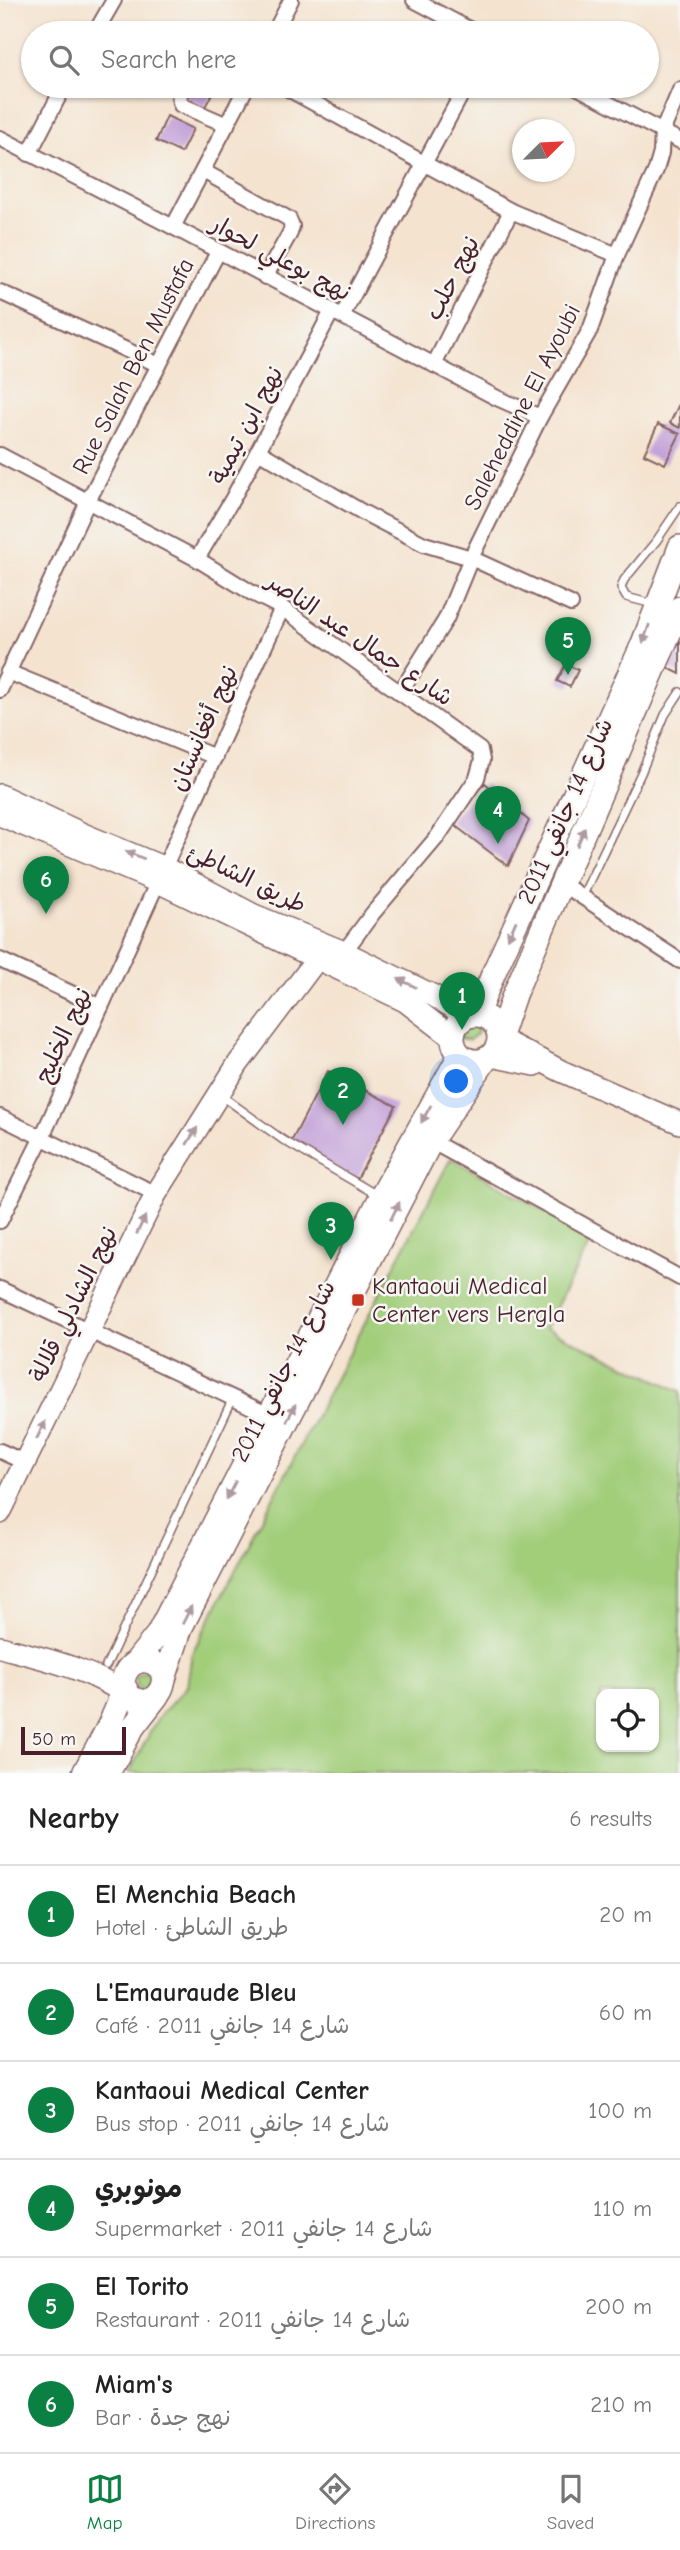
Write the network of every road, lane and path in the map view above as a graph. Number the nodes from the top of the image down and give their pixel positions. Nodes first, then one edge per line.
1 (114, 0) edge
2 (291, 0) edge
3 (414, 0) edge
4 (438, 6) edge
5 (102, 21) edge
6 (280, 21) edge
7 (459, 21) edge
8 (680, 90) edge
9 (58, 98) edge
10 (179, 98) edge
11 (241, 98) edge
12 (306, 98) edge
13 (459, 98) edge
14 (598, 98) edge
15 (227, 125) junction
16 (662, 132) junction
17 (0, 138) edge
18 (680, 141) edge
19 (29, 153) junction
20 (424, 161) junction
21 (203, 171) junction
22 (511, 211) junction
23 (173, 227) junction
24 (218, 251) junction
25 (617, 255) junction
26 (265, 277) junction
27 (0, 292) edge
28 (337, 313) junction
29 (159, 365) junction
30 (434, 365) junction
31 (540, 417) junction
32 (258, 451) junction
33 (0, 455) edge
34 (88, 501) junction
35 (680, 506) edge
36 (680, 548) edge
37 (471, 558) junction
38 (197, 559) junction
39 (570, 604) dead end
40 (657, 605) junction
41 (282, 608) junction
42 (680, 608) edge
43 (8, 672) junction
44 (0, 690) edge
45 (680, 692) edge
46 (400, 693) junction
47 (215, 757) junction
48 (0, 795) edge
49 (0, 815) edge
50 (162, 875) junction
51 (561, 883) junction
52 (582, 897) junction
53 (344, 952) junction
54 (317, 959) junction
55 (0, 960) edge
56 (680, 961) edge
57 (101, 1007) junction
58 (472, 1015) junction
59 (456, 1046) junction
60 (494, 1047) junction
61 (219, 1093) junction
62 (0, 1117) edge
63 (680, 1123) edge
64 (42, 1137) junction
65 (431, 1141) junction
66 (156, 1194) junction
67 (381, 1198) junction
68 (0, 1221) edge
69 (680, 1278) edge
70 (0, 1289) edge
71 (89, 1331) junction
72 (233, 1398) junction
73 (269, 1415) junction
74 (0, 1451) edge
75 (26, 1463) junction
76 (0, 1513) edge
77 (0, 1647) edge
78 (106, 1666) junction
79 (74, 1667) junction
80 (129, 1680) junction
81 (161, 1688) junction
82 (84, 1773) edge
83 (108, 1773) edge

1 - 5 street
2 - 6 street
3 - 4 street
4 - 7 street
8 - 16 street, Saleheddine El Ayoubi
9 - 19 street
10 - 15 street
11 - 15 street
12 - 20 street
13 - 20 street, نهج ابن تيمية
14 - 16 street
15 - 21 street
16 - 18 street
16 - 25 street, Saleheddine El Ayoubi
17 - 19 street, نهج بوعلي لحوار
19 - 23 street, نهج بوعلي لحوار
20 - 22 street
20 - 28 street, نهج ابن تيمية
21 - 23 street
21 - 26 street
22 - 25 street
22 - 30 street, نهج حلب
23 - 24 street, نهج بوعلي لحوار
24 - 26 street, نهج بوعلي لحوار
24 - 29 street, Rue Salah Ben Mustafa
25 - 31 street, Saleheddine El Ayoubi
26 - 28 street, نهج بوعلي لحوار
27 - 29 street
28 - 30 street, نهج بوعلي لحوار
28 - 32 street, نهج ابن تيمية
29 - 34 street, Rue Salah Ben Mustafa
30 - 31 street, نهج بوعلي لحوار
31 - 37 street, Saleheddine El Ayoubi
32 - 37 street
32 - 38 street, نهج ابن تيمية
33 - 34 street, شارع جمال عبد الناصر
34 - 38 street, شارع جمال عبد الناصر
34 - 43 street, Rue Salah Ben Mustafa
35 - 40 lane
36 - 40 main road, شارع 14 جانفي 2011
37 - 39 street
37 - 46 street, Saleheddine El Ayoubi
38 - 41 street, شارع جمال عبد الناصر
40 -> 58 main road, شارع 14 جانفي 2011
41 - 46 street, شارع جمال عبد الناصر
41 - 47 street, نهج أفغانستان
51 -> 42 main road, شارع 14 جانفي 2011
43 - 44 street, Rue Salah Ben Mustafa
43 - 47 street
45 - 52 lane
46 - 53 street, شارع جمال عبد الناصر
47 - 50 street, نهج أفغانستان
50 -> 48 street, طريق الشاطئ
49 - 50 street, طريق الشاطئ
50 - 53 street, طريق الشاطئ
50 - 54 street, طريق الشاطئ
50 - 57 street, نهج الخليج
51 - 52 street
51 - 60 main road, شارع 14 جانفي 2011
52 - 56 street
58 -> 53 street, طريق الشاطئ
54 - 59 street, طريق الشاطئ
54 - 61 street, نهج الشادلي قلالة
55 - 57 street
57 - 64 street, نهج الخليج
58 - 59 main road
58 - 60 main road
59 - 60 main road
59 -> 67 main road, شارع 14 جانفي 2011
60 - 63 street
60 - 65 main road, شارع 14 جانفي 2011
66 -> 61 street, نهج الشادلي قلالة
61 - 67 lane
62 - 64 street
64 - 66 street
64 - 68 street, نهج الخليج
65 - 69 street
81 -> 65 main road, شارع 14 جانفي 2011
71 -> 66 street, نهج الشادلي قلالة
67 - 73 main road, شارع 14 جانفي 2011
70 - 71 street
71 - 72 street
75 -> 71 street, نهج الشادلي قلالة
72 - 73 street
72 - 78 lane
73 -> 80 main road, شارع 14 جانفي 2011
74 - 75 street
75 - 76 street, نهج الشادلي قلالة
77 - 79 street
78 - 79 street
78 - 80 street
79 - 80 street
80 - 81 main road
80 - 81 main road
80 - 82 main road, شارع 14 جانفي 2011
81 - 83 main road, شارع 14 جانفي 2011

